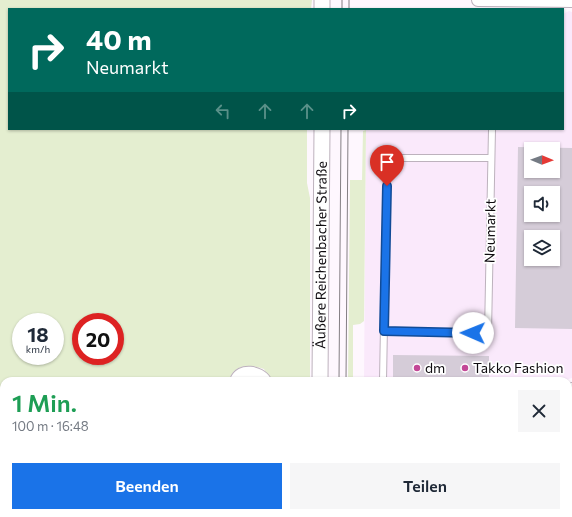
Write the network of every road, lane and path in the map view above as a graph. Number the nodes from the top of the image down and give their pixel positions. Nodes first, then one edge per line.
1 (478, 0) edge
2 (495, 0) edge
3 (572, 1) edge
4 (322, 130) edge
5 (492, 130) edge
6 (491, 158) junction
7 (384, 331) junction
8 (239, 377) edge
9 (262, 377) edge
10 (320, 377) edge
11 (383, 377) edge

1 - 2 street
2 - 3 street
4 - 10 street, Äußere Reichenbacher Straße
5 - 6 lane, Neumarkt
6 - 7 lane
6 - 7 lane, Neumarkt
7 - 11 lane
8 - 9 street

